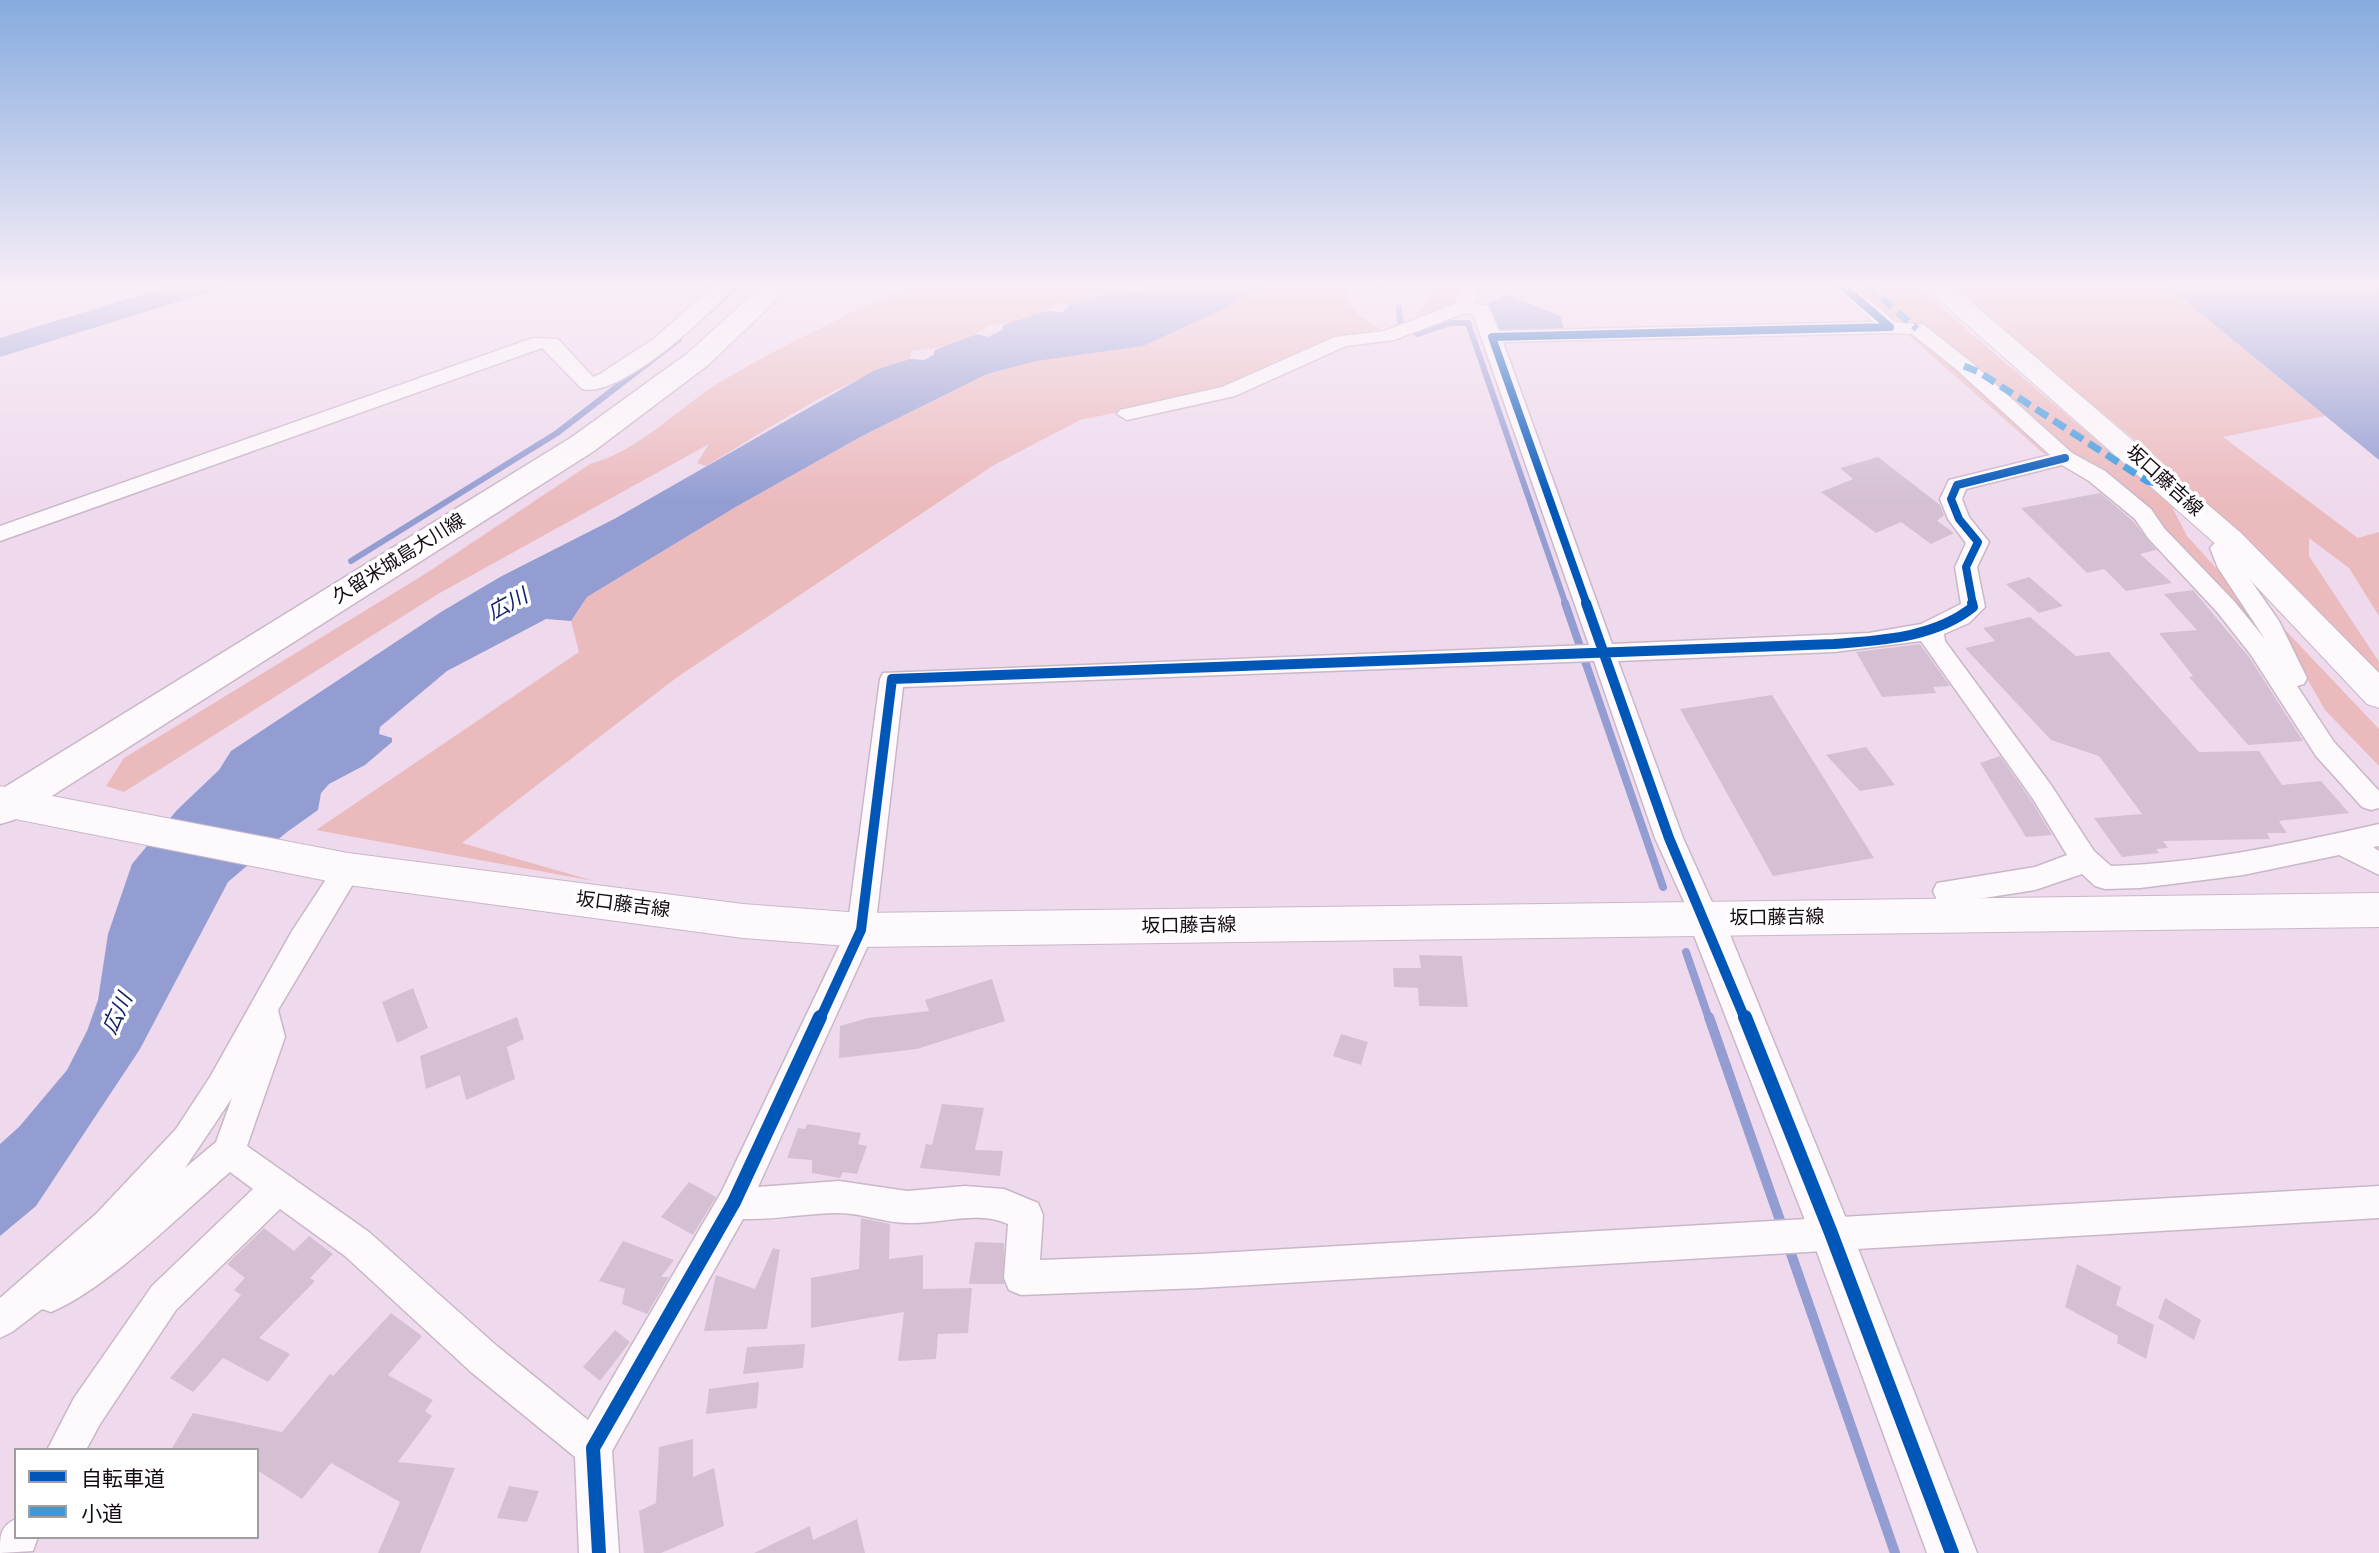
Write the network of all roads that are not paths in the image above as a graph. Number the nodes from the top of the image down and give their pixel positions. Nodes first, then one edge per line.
1 (499, 356) edge
2 (563, 356) edge
3 (642, 356) edge
4 (701, 356) edge
5 (1307, 356) edge
6 (1499, 356) edge
7 (1952, 356) edge
8 (2019, 356) edge
9 (1127, 414) dead end
10 (2065, 458) junction
11 (0, 534) edge
12 (2230, 540) junction
13 (1931, 628) junction
14 (1601, 652) junction
15 (2379, 695) edge
16 (3, 804) edge
17 (2375, 807) edge
18 (2379, 835) edge
19 (2343, 844) junction
20 (2084, 859) junction
21 (2379, 864) edge
22 (341, 868) junction
23 (2379, 910) edge
24 (1957, 915) junction
25 (1706, 920) junction
26 (861, 930) junction
27 (264, 1012) junction
28 (229, 1152) junction
29 (279, 1187) junction
30 (734, 1202) junction
31 (2379, 1202) edge
32 (1831, 1233) junction
33 (2, 1318) edge
34 (67, 1448) edge
35 (593, 1448) junction
36 (599, 1553) edge
37 (1952, 1553) edge

1 - 11 street
2 - 3 street
4 - 16 main road, 久留米城島大川線
5 - 9 street
6 - 14 street
7 - 10 street
8 - 12 main road, 坂口藤吉線
10 - 13 street
10 - 17 street
12 - 15 main road, 坂口藤吉線
12 - 17 street
13 - 14 street
13 - 20 street
14 - 25 street
14 - 26 street
16 - 22 main road, 坂口藤吉線
18 - 19 street
19 - 20 street
19 - 21 street
20 - 24 street
22 - 26 main road, 坂口藤吉線
22 - 27 street
23 - 24 main road, 坂口藤吉線
24 - 25 main road, 坂口藤吉線
25 - 26 main road, 坂口藤吉線
25 - 32 street
26 - 30 street
27 - 28 street
27 - 33 street
28 - 29 street
28 - 33 street
29 - 34 street
29 - 35 street
30 - 32 street
30 - 35 street
31 - 32 street
32 - 37 street
35 - 36 street

